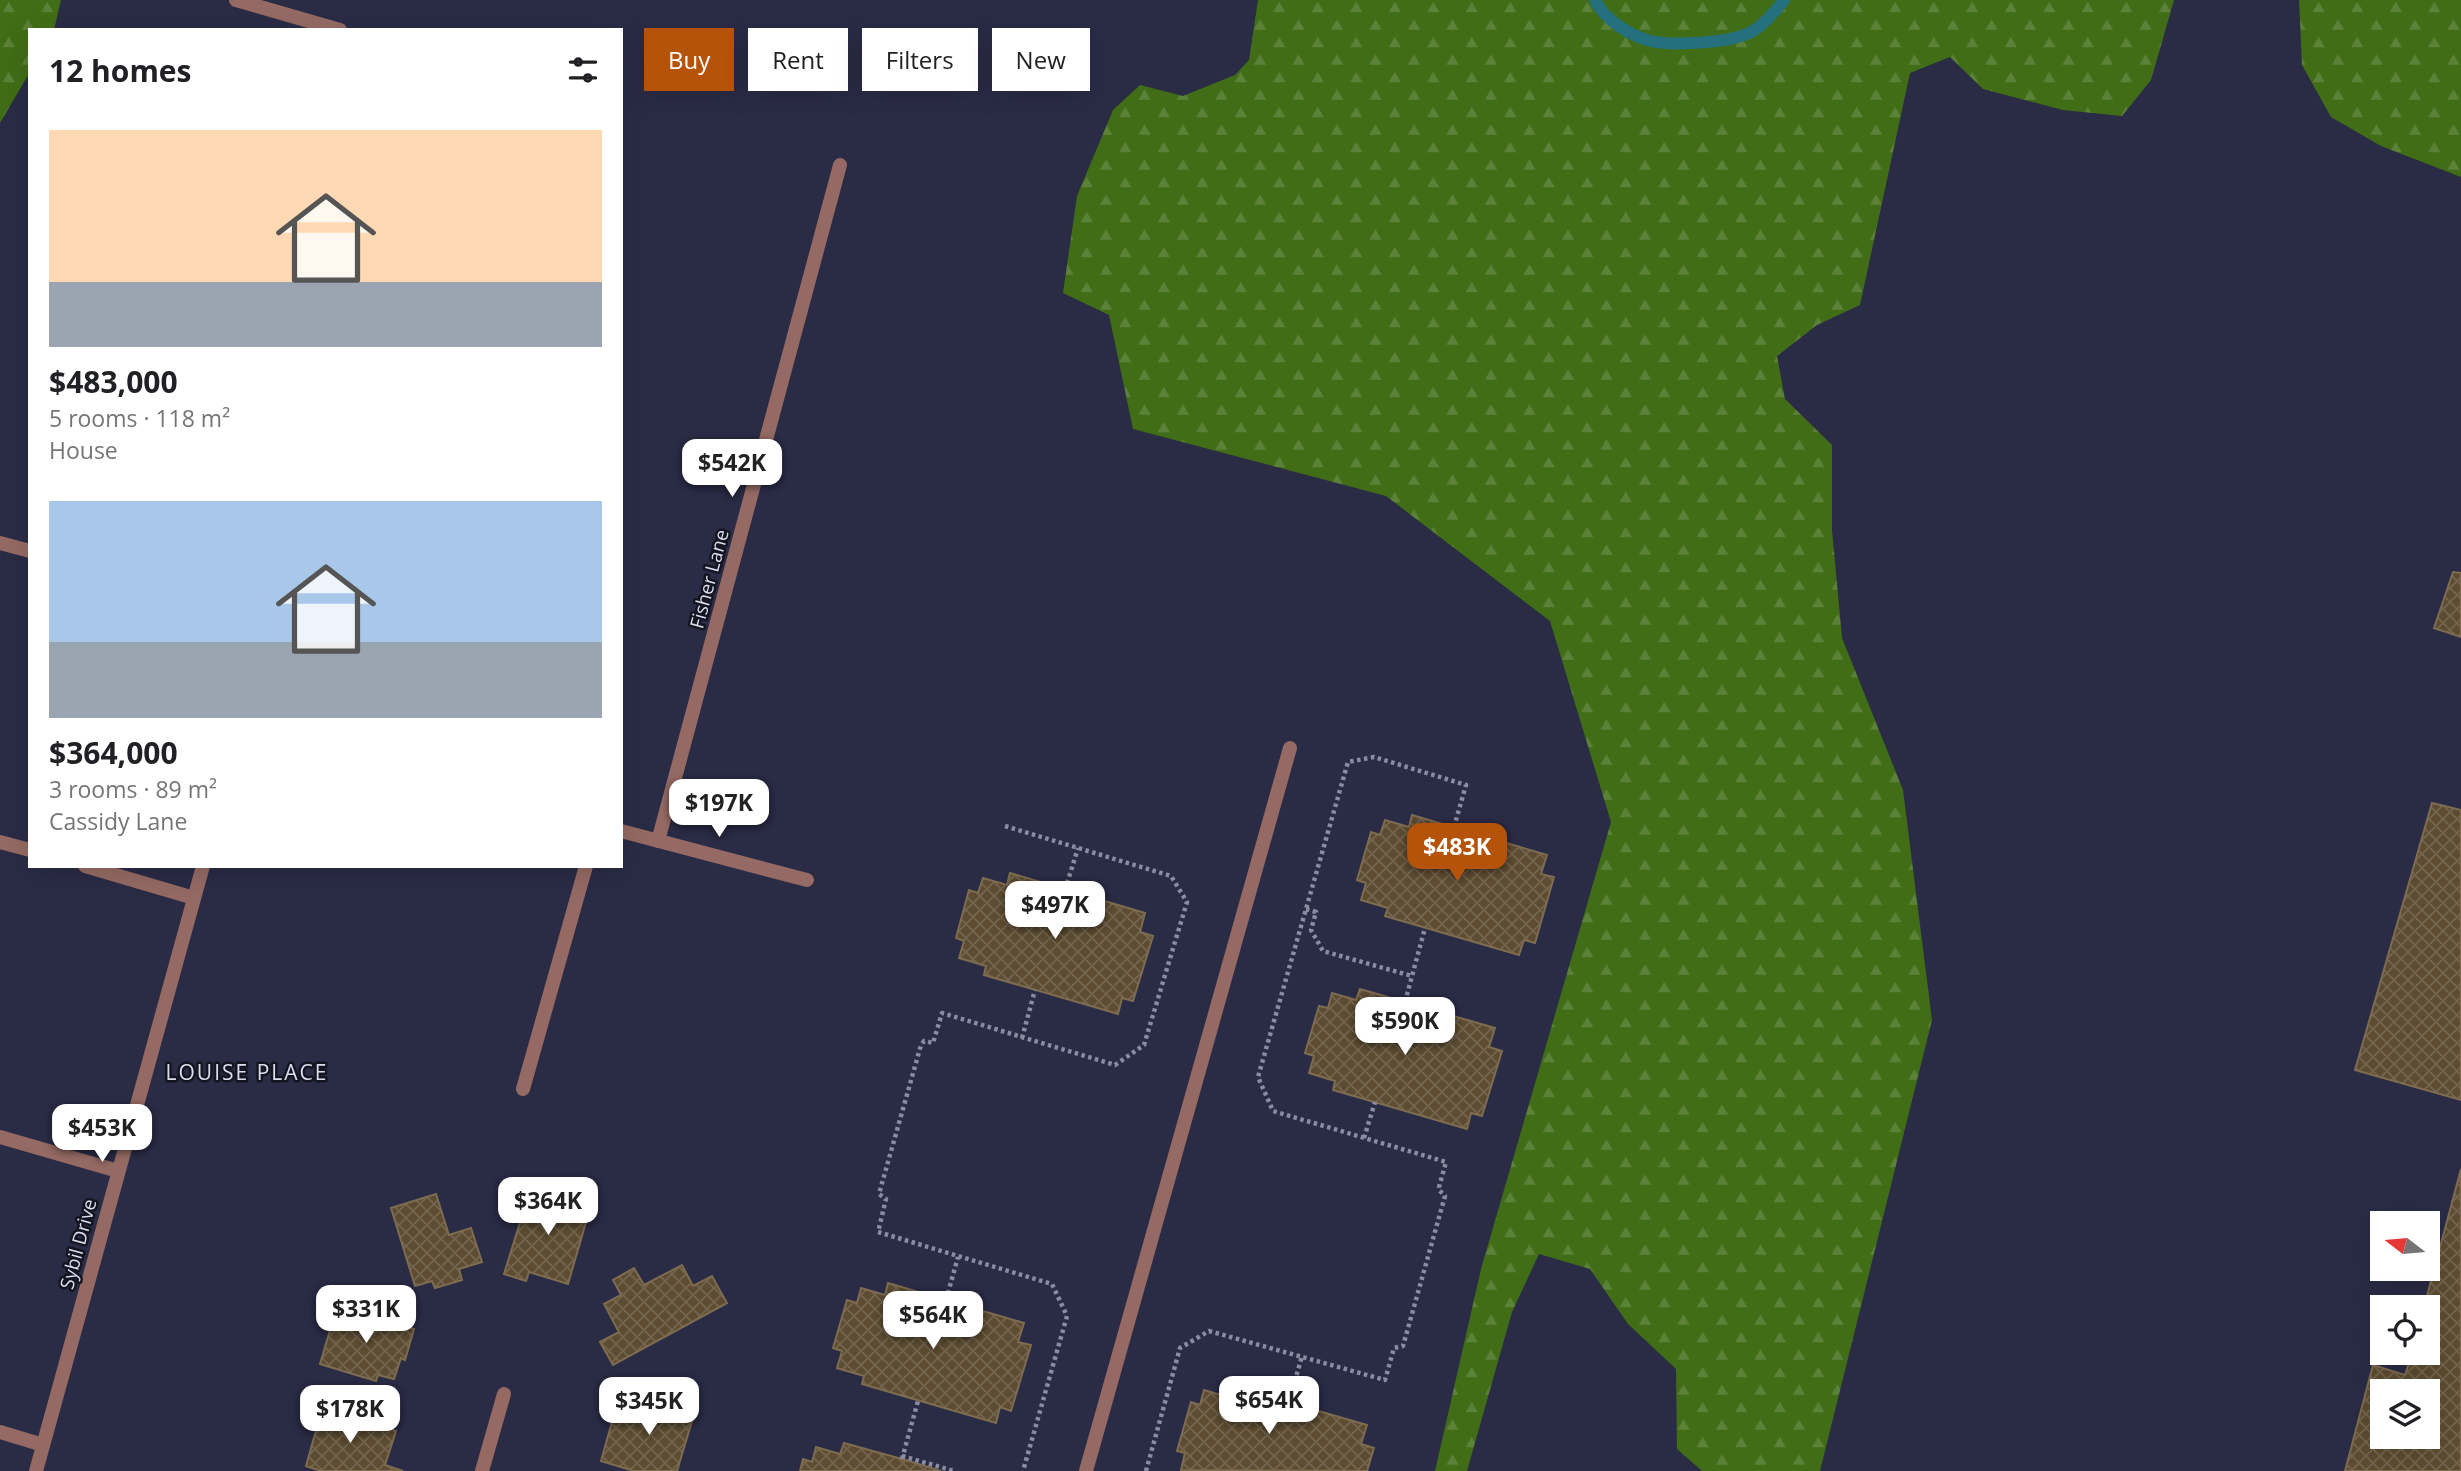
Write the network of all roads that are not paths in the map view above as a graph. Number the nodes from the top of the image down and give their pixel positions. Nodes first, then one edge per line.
1 (236, 0) edge
2 (333, 28) edge
3 (840, 165) dead end
4 (0, 543) edge
5 (28, 550) edge
6 (1290, 748) dead end
7 (623, 832) edge
8 (658, 841) junction
9 (0, 842) edge
10 (28, 849) edge
11 (92, 868) edge
12 (202, 868) edge
13 (585, 868) edge
14 (807, 880) dead end
15 (194, 898) junction
16 (523, 1089) dead end
17 (0, 1137) edge
18 (118, 1171) junction
19 (504, 1394) dead end
20 (0, 1433) edge
21 (43, 1445) junction
22 (36, 1471) edge
23 (482, 1471) edge
24 (1086, 1471) edge

1 - 2 street
3 - 8 street, Fisher Lane
4 - 5 street
6 - 24 street
7 - 8 street
8 - 14 street
9 - 10 street
11 - 15 street
12 - 15 street, Sybil Drive
13 - 16 street
15 - 18 street, Sybil Drive
17 - 18 street
18 - 21 street, Sybil Drive
19 - 23 street
20 - 21 street
21 - 22 street, Sybil Drive

